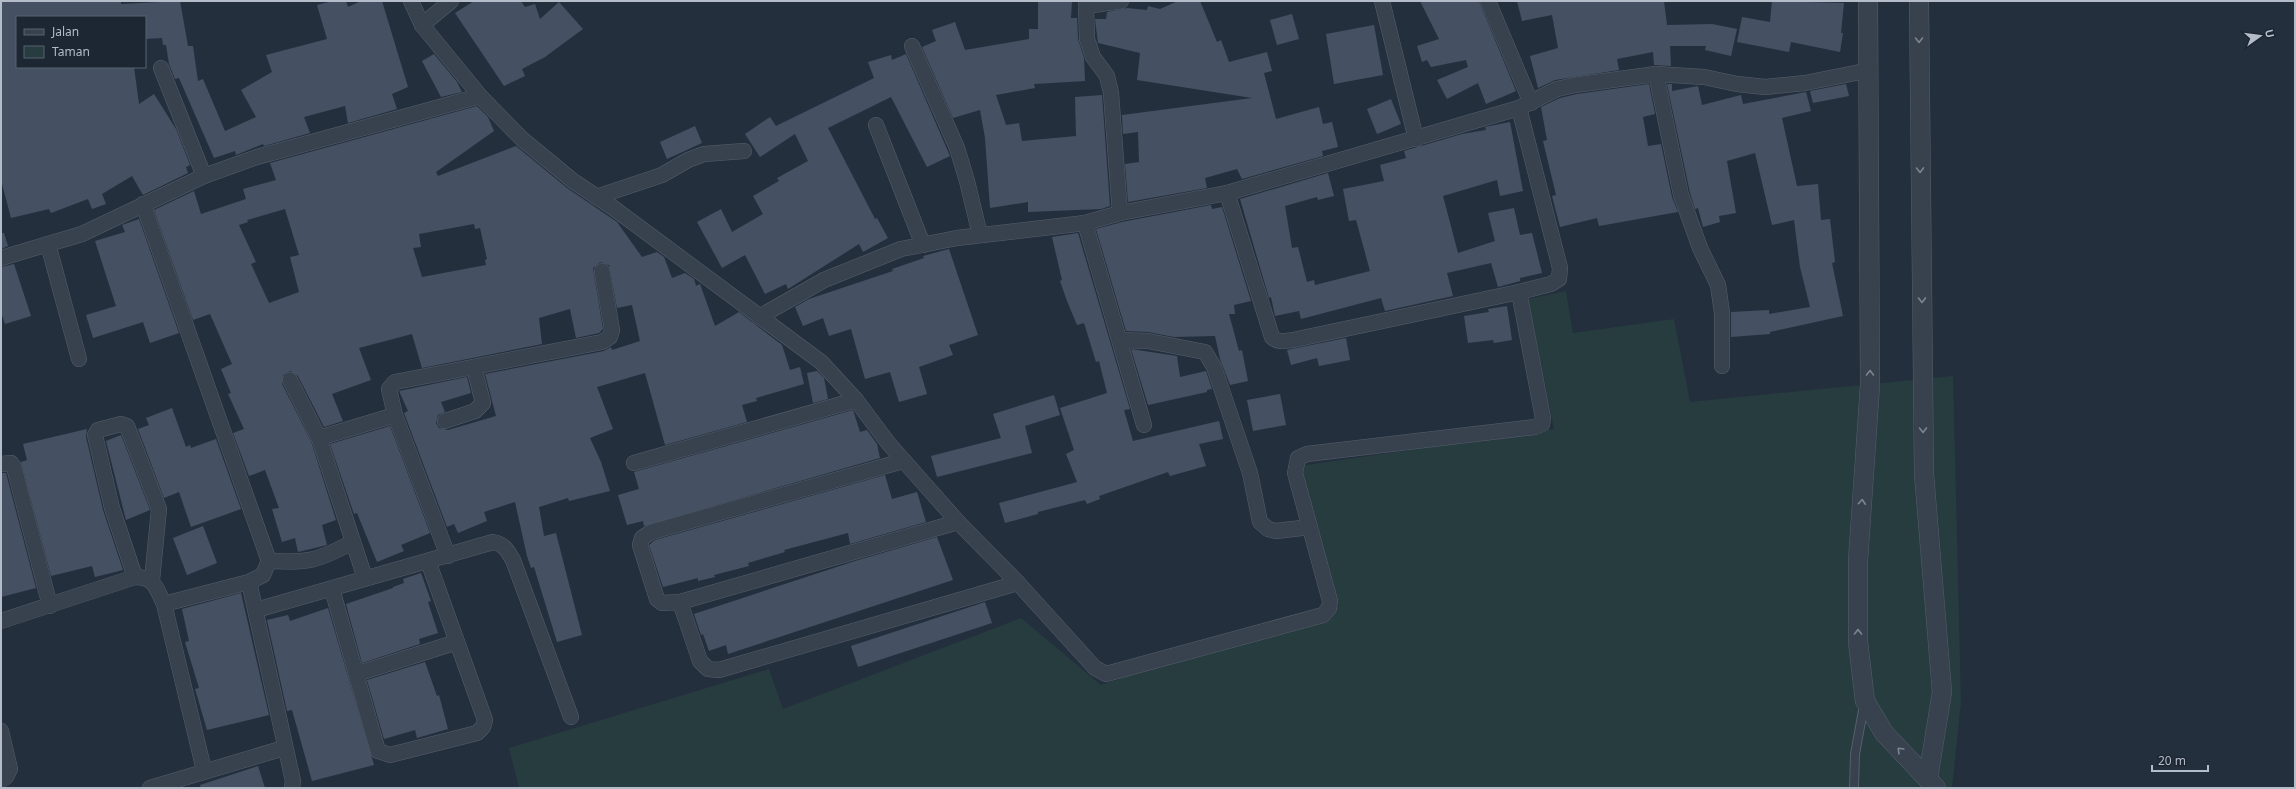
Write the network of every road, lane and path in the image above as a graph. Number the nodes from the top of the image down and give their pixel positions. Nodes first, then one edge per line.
1 (410, 1) edge
2 (451, 1) edge
3 (1121, 1) edge
4 (1382, 1) edge
5 (1488, 1) edge
6 (1868, 1) edge
7 (1919, 1) edge
8 (1087, 3) edge
9 (422, 25) junction
10 (912, 46) dead end
11 (161, 68) dead end
12 (1870, 70) junction
13 (1656, 74) junction
14 (480, 96) junction
15 (1525, 106) junction
16 (876, 125) dead end
17 (1416, 139) junction
18 (744, 151) dead end
19 (204, 176) junction
20 (1227, 193) junction
21 (596, 197) junction
22 (143, 204) junction
23 (1120, 213) junction
24 (1085, 223) junction
25 (980, 235) junction
26 (48, 244) junction
27 (923, 245) junction
28 (1, 258) edge
29 (602, 271) dead end
30 (1519, 292) junction
31 (759, 316) junction
32 (1120, 340) junction
33 (79, 359) dead end
34 (1722, 366) dead end
35 (474, 367) junction
36 (290, 380) dead end
37 (856, 400) junction
38 (395, 415) junction
39 (446, 421) dead end
40 (1144, 425) dead end
41 (319, 438) junction
42 (903, 461) junction
43 (634, 463) dead end
44 (1, 464) edge
45 (958, 522) junction
46 (1310, 528) junction
47 (353, 542) junction
48 (448, 556) junction
49 (269, 561) junction
50 (428, 561) junction
51 (135, 577) junction
52 (365, 578) junction
53 (152, 580) junction
54 (249, 582) junction
55 (1018, 583) junction
56 (332, 589) junction
57 (680, 602) junction
58 (164, 604) junction
59 (50, 606) junction
60 (256, 610) junction
61 (1, 621) edge
62 (457, 642) junction
63 (356, 674) junction
64 (1865, 701) junction
65 (571, 717) dead end
66 (1, 731) edge
67 (284, 748) junction
68 (204, 770) junction
69 (1, 780) edge
70 (1932, 783) edge
71 (150, 788) edge
72 (292, 788) edge
73 (1854, 788) edge

1 - 9 street
2 - 9 street
3 - 8 street
4 - 17 street
5 - 15 street
6 - 12 street
7 -> 70 street
8 - 23 street
9 - 14 street
10 - 25 street
11 - 19 street
12 - 13 street
64 -> 12 street
13 - 15 street
13 - 34 street
14 - 19 street
14 - 21 street
15 - 17 street
15 - 30 street
16 - 27 street
17 - 20 street
18 - 21 street
19 - 22 street
20 - 23 street
20 - 30 street
21 - 31 street
22 - 26 street
22 - 49 street
23 - 24 street
24 - 25 street
24 - 32 street
25 - 27 street
26 - 28 street
26 - 33 street
27 - 31 street
29 - 35 street
30 - 46 street
31 - 37 street
32 - 40 street
32 - 46 street
35 - 38 street
35 - 39 street
36 - 41 street
37 - 42 street
37 - 43 street
38 - 41 street
38 - 48 street
41 - 47 street
42 - 45 street
42 - 57 street
44 - 59 street
45 - 55 street
45 - 57 street
46 - 55 street
47 - 49 street
47 - 52 street
48 - 50 street
48 - 65 street
49 - 54 street
50 - 52 street
50 - 62 street
51 - 53 street
51 - 53 street
51 - 59 street
52 - 56 street
53 - 58 street
54 - 58 street
54 - 60 street
55 - 57 street
56 - 60 street
56 - 63 street
58 - 68 street
59 - 61 street
60 - 67 street
62 - 63 street
62 - 63 street
70 -> 64 street
64 - 73 lane
66 - 69 street
67 - 68 street
67 - 72 street
68 - 71 street

